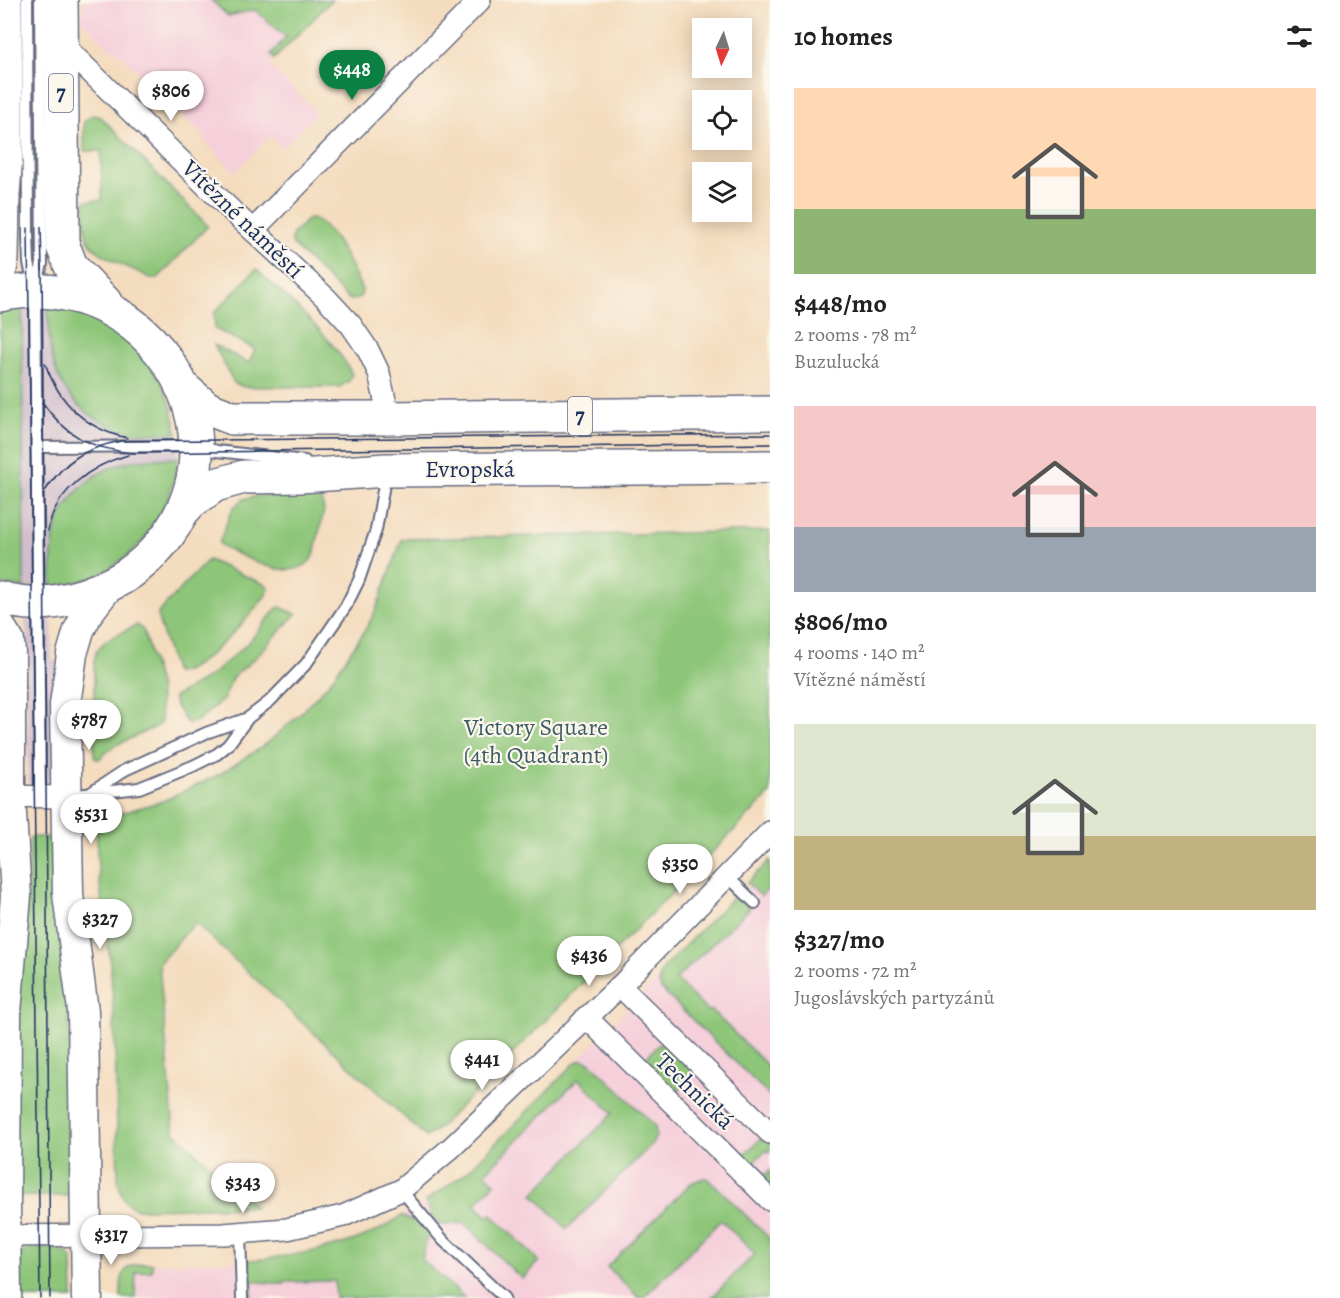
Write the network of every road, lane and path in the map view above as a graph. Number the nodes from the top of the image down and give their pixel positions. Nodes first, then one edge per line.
1 (5, 0) edge
2 (27, 0) edge
3 (40, 0) edge
4 (61, 0) edge
5 (480, 0) edge
6 (61, 43) junction
7 (2, 47) edge
8 (253, 230) junction
9 (0, 269) edge
10 (47, 282) junction
11 (0, 295) edge
12 (113, 310) junction
13 (181, 386) junction
14 (770, 413) edge
15 (389, 418) junction
16 (195, 446) junction
17 (37, 447) junction
18 (770, 467) edge
19 (386, 470) junction
20 (181, 513) junction
21 (109, 585) junction
22 (0, 598) edge
23 (38, 603) junction
24 (0, 627) edge
25 (248, 718) junction
26 (65, 796) junction
27 (5, 797) edge
28 (770, 832) edge
29 (727, 876) junction
30 (754, 903) dead end
31 (620, 986) junction
32 (586, 1017) junction
33 (770, 1133) edge
34 (401, 1190) junction
35 (770, 1200) edge
36 (240, 1233) junction
37 (86, 1234) junction
38 (2, 1236) edge
39 (497, 1296) edge
40 (6, 1298) edge
41 (87, 1298) edge
42 (242, 1298) edge

1 - 7 main road
2 - 10 lane
3 - 10 lane
4 - 6 main road, 7
5 - 8 street
6 - 8 street, Vítězné náměstí
6 - 12 main road, 7
7 - 9 main road
8 - 15 street, Vítězné náměstí
10 - 11 main road
10 - 12 main road
10 - 17 lane
12 - 13 main road, 7
13 - 15 main road, 7
13 - 16 main road
14 - 15 main road, 7
16 - 17 lane
16 - 19 lane
16 - 20 main road
17 - 23 lane
18 - 19 main road, Evropská / 7
19 - 20 main road, Evropská / 7
19 - 25 lane
20 - 21 main road, 7
21 - 23 main road, 7
21 - 26 main road
22 - 23 main road, 7
23 - 26 lane
24 - 27 main road
25 - 26 lane
25 - 26 lane
26 - 27 street
26 - 37 main road
27 - 38 main road
28 - 29 street
29 - 30 lane
29 - 31 street
31 - 32 street
31 - 33 street, Technická
32 - 34 street
32 - 35 street, Technická
34 - 36 street
34 - 39 lane
36 - 37 street
36 - 42 lane
37 - 38 street
37 - 41 main road
38 - 40 main road

